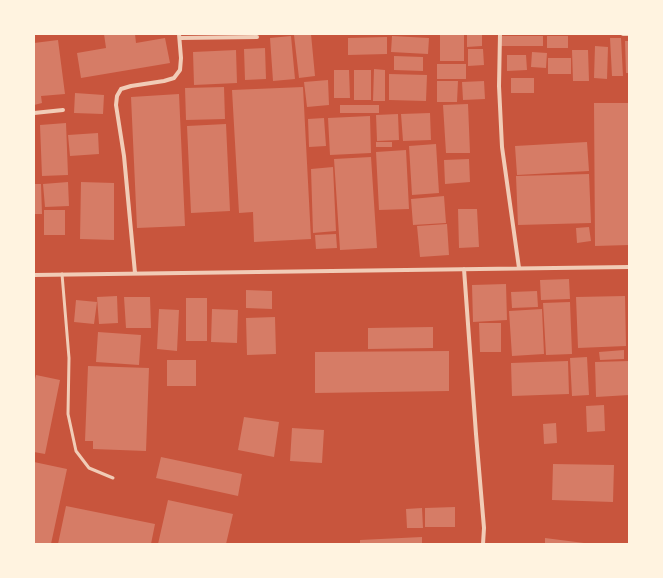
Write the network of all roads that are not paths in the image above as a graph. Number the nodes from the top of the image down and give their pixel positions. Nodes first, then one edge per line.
1 (500, 34) edge
2 (623, 34) edge
3 (629, 34) edge
4 (179, 36) edge
5 (258, 37) dead end
6 (63, 110) dead end
7 (34, 113) edge
8 (629, 266) edge
9 (519, 268) junction
10 (464, 269) junction
11 (135, 273) junction
12 (62, 274) junction
13 (34, 275) edge
14 (112, 478) dead end
15 (484, 544) edge

1 - 9 street
2 - 3 street
4 - 5 street
4 - 11 street
6 - 7 street
8 - 9 street
9 - 10 street
10 - 11 street
10 - 15 street
11 - 12 street
12 - 13 street
12 - 14 lane

